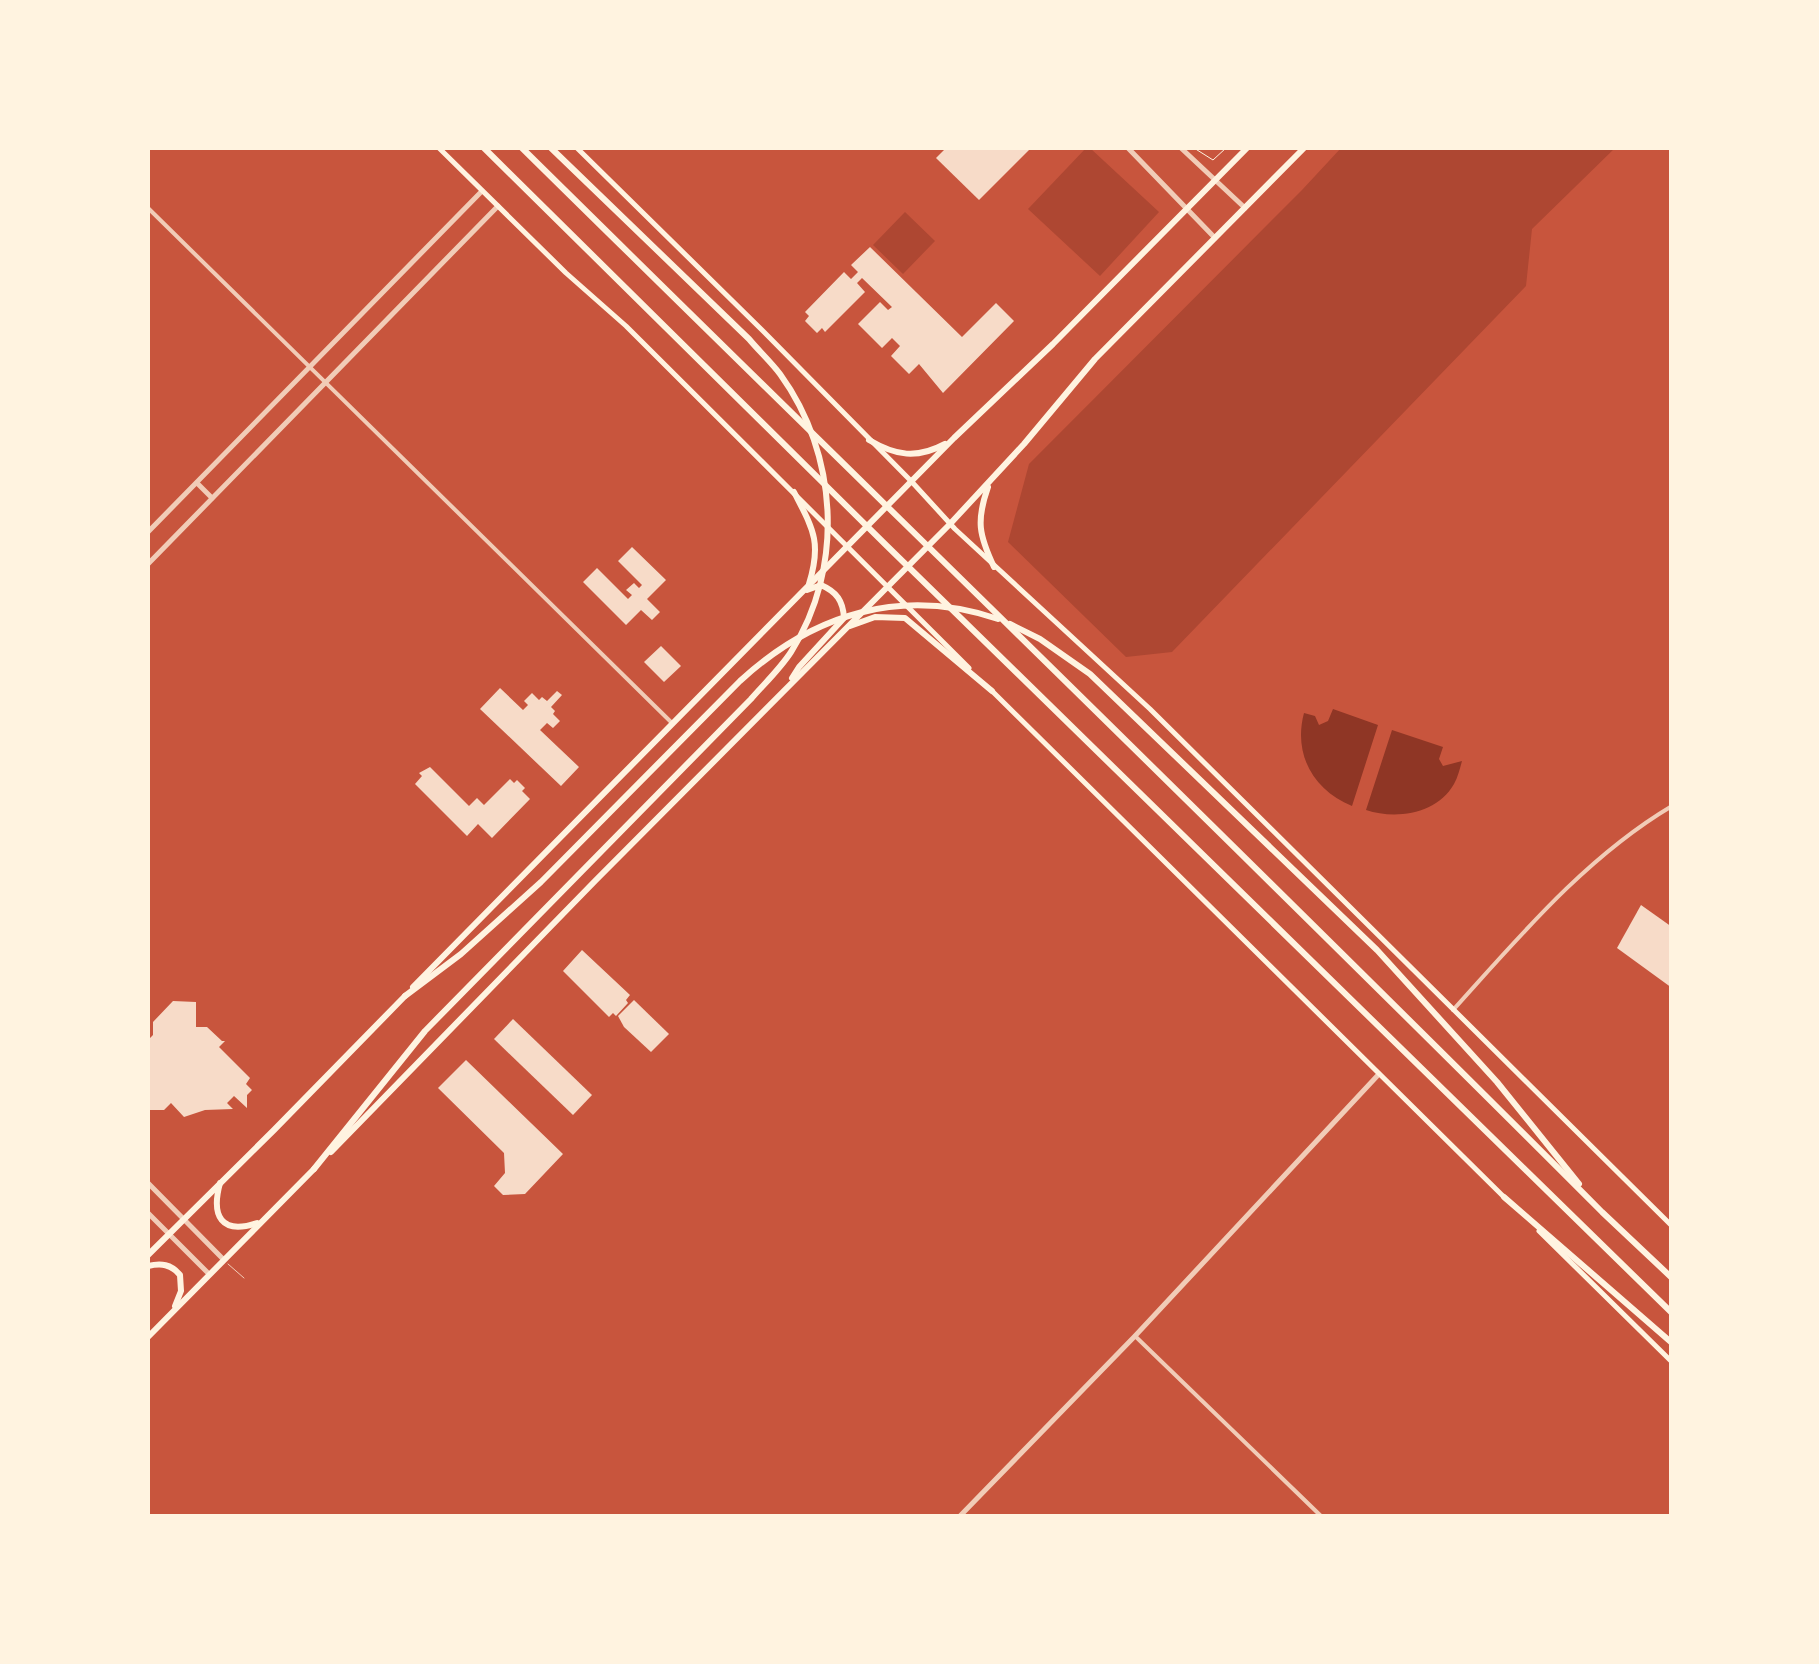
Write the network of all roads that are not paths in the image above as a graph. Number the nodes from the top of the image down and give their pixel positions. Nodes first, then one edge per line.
1 (440, 148) edge
2 (484, 148) edge
3 (522, 148) edge
4 (577, 148) edge
5 (1128, 148) edge
6 (1181, 148) edge
7 (1247, 148) edge
8 (1304, 148) edge
9 (553, 150) edge
10 (1216, 180) junction
11 (482, 191) junction
12 (498, 206) junction
13 (148, 208) edge
14 (1245, 208) junction
15 (1187, 209) junction
16 (1215, 238) junction
17 (312, 367) junction
18 (327, 382) junction
19 (954, 438) junction
20 (869, 440) junction
21 (912, 482) junction
22 (990, 482) junction
23 (197, 483) junction
24 (794, 492) junction
25 (212, 498) junction
26 (950, 524) junction
27 (148, 532) edge
28 (849, 546) junction
29 (148, 564) edge
30 (994, 567) junction
31 (888, 586) junction
32 (806, 590) junction
33 (845, 629) junction
34 (992, 691) junction
35 (784, 692) junction
36 (672, 723) junction
37 (1672, 806) edge
38 (405, 996) junction
39 (1452, 1010) junction
40 (1380, 1074) junction
41 (314, 1170) junction
42 (221, 1182) junction
43 (148, 1184) edge
44 (1504, 1197) junction
45 (1602, 1212) junction
46 (148, 1213) edge
47 (184, 1219) junction
48 (258, 1223) junction
49 (1672, 1226) edge
50 (168, 1234) junction
51 (148, 1255) edge
52 (223, 1259) junction
53 (148, 1266) edge
54 (210, 1274) junction
55 (244, 1278) dead end
56 (1672, 1278) edge
57 (172, 1312) junction
58 (1672, 1312) edge
59 (1135, 1336) junction
60 (148, 1337) edge
61 (1672, 1343) edge
62 (1672, 1362) edge
63 (960, 1516) edge
64 (1321, 1516) edge

1 - 11 main road
2 - 58 main road
3 - 45 main road
4 - 20 main road
5 - 15 street
6 - 10 street
7 - 10 main road
8 - 14 main road
9 - 41 main road
10 - 14 street
10 - 15 main road
11 - 12 main road
11 - 17 street
12 - 18 street
12 - 24 main road
13 - 17 street
14 - 16 main road
15 - 16 street
15 - 19 main road
16 - 22 main road
17 - 18 street
17 - 23 street
18 - 25 street
18 - 36 street
19 - 20 main road
19 - 21 main road
20 - 21 main road
21 - 26 main road
21 - 28 main road
22 - 26 main road
22 - 30 main road
23 - 25 street
23 - 27 street
24 - 28 main road
24 - 32 main road
25 - 29 street
26 - 30 main road
26 - 31 main road
28 - 31 main road
28 - 32 main road
30 - 39 main road
31 - 33 main road
31 - 34 main road
32 - 35 main road
32 - 36 main road
33 - 34 main road
33 - 35 main road
34 - 40 main road
35 - 41 main road
36 - 38 main road
37 - 39 street
38 - 42 main road
38 - 45 main road
39 - 49 main road
40 - 44 main road
40 - 59 street
41 - 48 main road
42 - 47 main road
42 - 48 main road
43 - 47 street
44 - 61 main road
44 - 62 main road
45 - 56 main road
46 - 50 street
47 - 50 main road
47 - 52 street
48 - 52 main road
50 - 51 main road
50 - 54 street
52 - 54 main road
52 - 55 lane
53 - 57 main road
54 - 57 main road
57 - 60 main road
59 - 63 street
59 - 64 street

